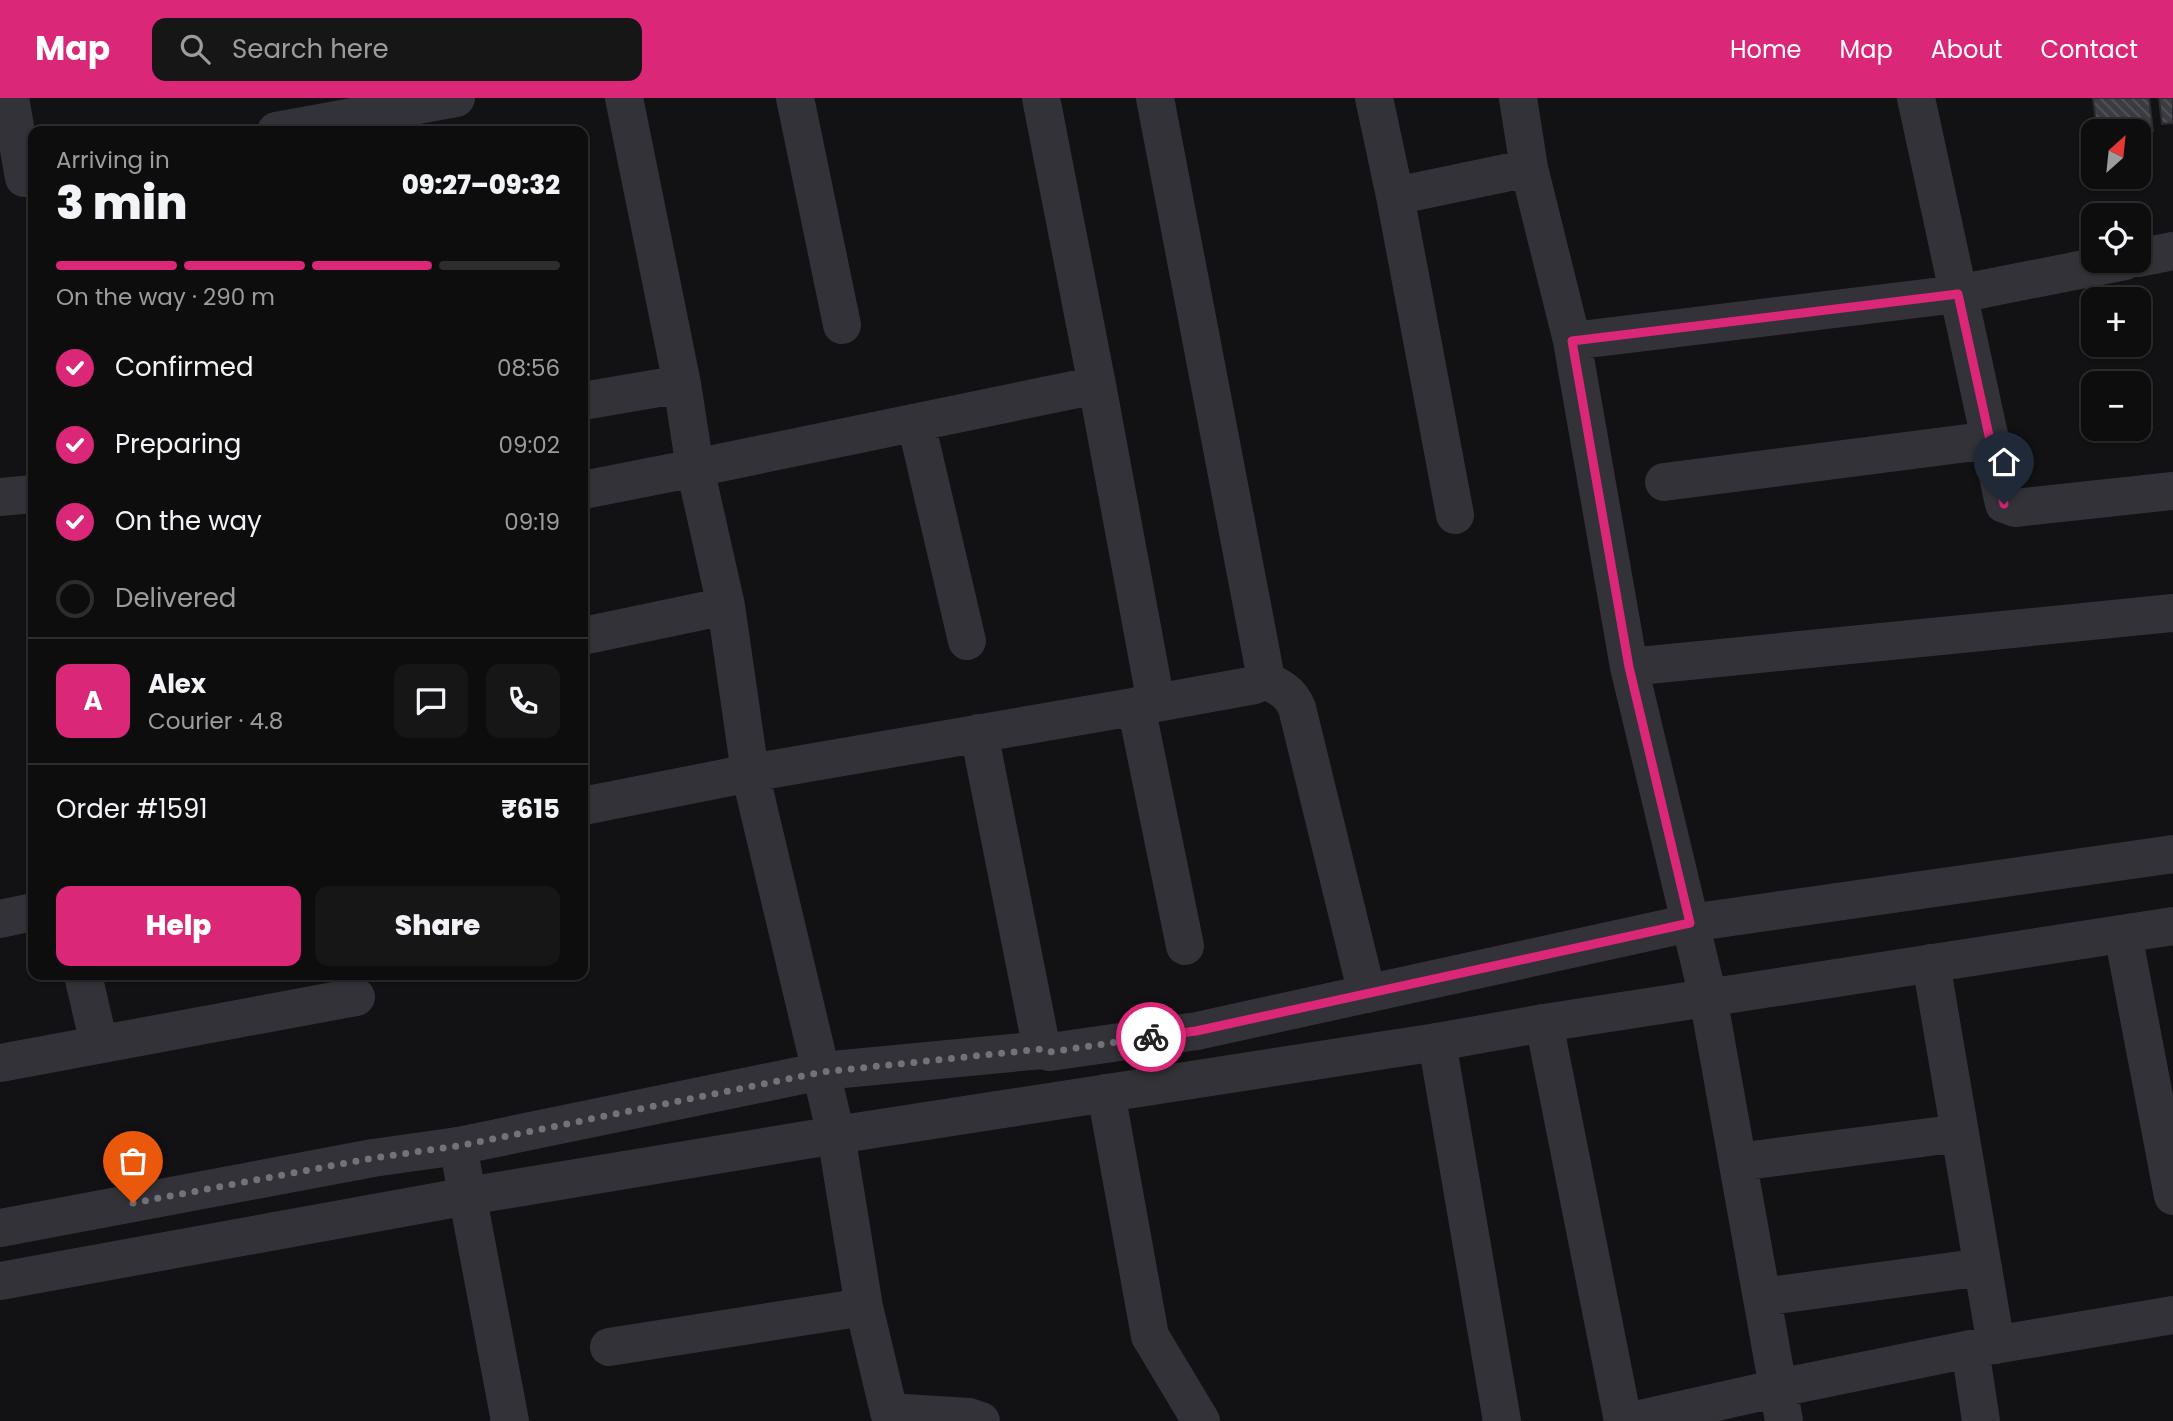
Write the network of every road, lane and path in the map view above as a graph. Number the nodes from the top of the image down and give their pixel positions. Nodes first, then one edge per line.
1 (9, 98) edge
2 (456, 98) edge
3 (624, 98) edge
4 (795, 98) edge
5 (1041, 98) edge
6 (1155, 98) edge
7 (1374, 98) edge
8 (1518, 98) edge
9 (1916, 98) edge
10 (303, 126) edge
11 (1529, 168) junction
12 (19, 178) edge
13 (1395, 196) junction
14 (2173, 251) edge
15 (2151, 255) edge
16 (2081, 270) edge
17 (1958, 294) junction
18 (842, 325) dead end
19 (1572, 341) junction
20 (682, 384) junction
21 (1097, 385) junction
22 (588, 400) edge
23 (915, 423) junction
24 (1991, 440) junction
25 (695, 468) junction
26 (1664, 482) dead end
27 (588, 489) edge
28 (2173, 491) edge
29 (28, 494) edge
30 (0, 497) edge
31 (1455, 515) dead end
32 (726, 606) junction
33 (2173, 613) edge
34 (588, 635) edge
35 (967, 642) dead end
36 (1629, 667) junction
37 (1262, 679) junction
38 (1146, 704) junction
39 (979, 733) junction
40 (750, 773) junction
41 (588, 805) edge
42 (2173, 854) edge
43 (28, 913) edge
44 (0, 919) edge
45 (1690, 923) junction
46 (2173, 926) edge
47 (2123, 934) junction
48 (1185, 946) dead end
49 (1931, 963) junction
50 (84, 980) edge
51 (1367, 994) junction
52 (356, 997) dead end
53 (1708, 998) junction
54 (1544, 1023) junction
55 (1437, 1042) junction
56 (99, 1044) junction
57 (1042, 1049) junction
58 (0, 1063) edge
59 (822, 1072) junction
60 (1106, 1093) junction
61 (1960, 1133) junction
62 (836, 1135) junction
63 (458, 1146) junction
64 (1738, 1162) junction
65 (468, 1196) junction
66 (2173, 1196) edge
67 (0, 1228) edge
68 (1983, 1267) junction
69 (0, 1281) edge
70 (1762, 1297) junction
71 (864, 1307) junction
72 (2173, 1315) edge
73 (609, 1347) dead end
74 (1983, 1347) junction
75 (1781, 1404) edge
76 (890, 1416) edge
77 (510, 1421) edge
78 (981, 1421) edge
79 (1201, 1421) edge
80 (1502, 1421) edge
81 (1623, 1421) edge
82 (1631, 1421) edge
83 (1981, 1421) edge

1 - 12 street
2 - 10 street
3 - 20 street
4 - 18 street
5 - 21 street
6 - 37 street
7 - 13 street
8 - 11 street
9 - 17 street
11 - 13 street
11 - 19 street
13 - 31 street
14 - 15 street
16 - 17 street
17 - 19 street
17 - 24 street
19 - 36 street
20 - 22 street
20 - 25 street
21 - 23 street
21 - 38 street
23 - 25 street
23 - 35 street
24 - 26 street
24 - 28 street
25 - 27 street
25 - 32 street
29 - 30 street
32 - 34 street
32 - 40 street
33 - 36 street
36 - 45 street
37 - 38 street
37 - 51 street
38 - 39 street
38 - 48 street
39 - 40 street
39 - 57 street
40 - 41 street
40 - 59 street
42 - 45 street
43 - 44 street
45 - 51 street
45 - 53 street
46 - 47 street
47 - 49 street
47 - 66 street
49 - 53 street
49 - 61 street
50 - 56 street
51 - 57 street
52 - 56 street
53 - 54 street
53 - 64 street
54 - 55 street
54 - 81 street
55 - 60 street
55 - 80 street
56 - 58 street
57 - 59 street
59 - 62 street
59 - 63 street
60 - 62 street
60 - 79 street
61 - 64 street
61 - 68 street
62 - 65 street
62 - 71 street
63 - 65 street
63 - 67 street
64 - 70 street
65 - 69 street
65 - 77 street
68 - 70 street
68 - 74 street
70 - 75 street
71 - 73 street
71 - 76 street
72 - 74 street
74 - 75 street
74 - 83 street
75 - 82 street
76 - 78 street

